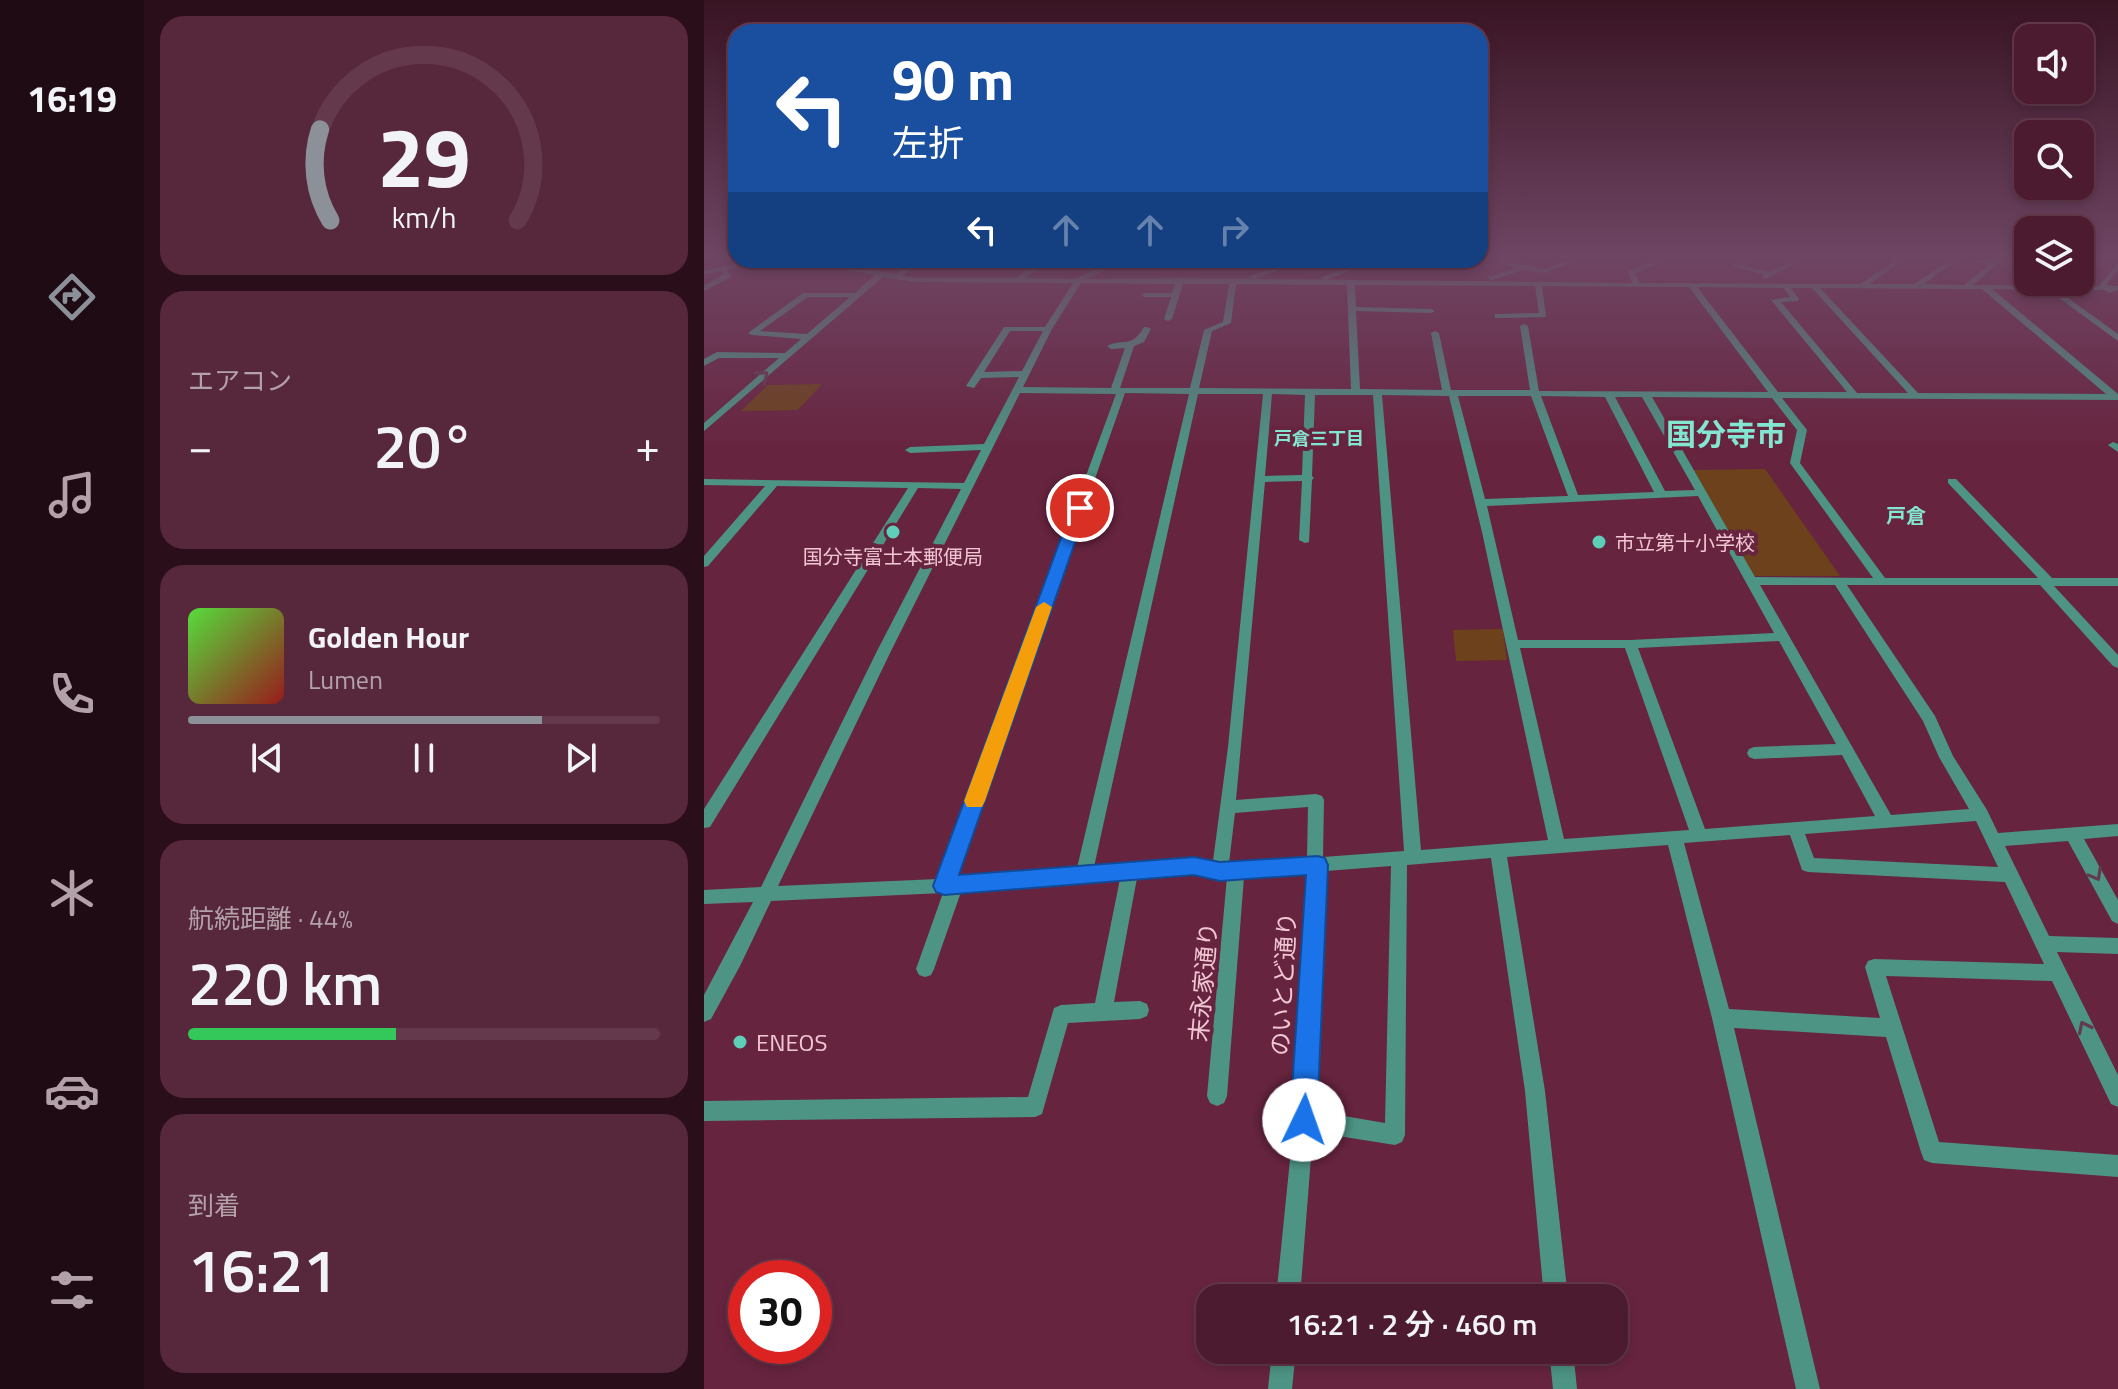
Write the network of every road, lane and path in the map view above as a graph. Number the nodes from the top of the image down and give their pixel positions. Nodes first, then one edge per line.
1 (769, 321) edge
2 (827, 321) edge
3 (1053, 321) edge
4 (1227, 321) edge
5 (1353, 321) edge
6 (1719, 321) edge
7 (1792, 321) edge
8 (1846, 321) edge
9 (2025, 321) edge
10 (2095, 321) edge
11 (1524, 326) dead end
12 (1048, 329) junction
13 (1147, 329) dead end
14 (1435, 333) dead end
15 (764, 334) junction
16 (809, 337) junction
17 (2118, 338) edge
18 (1130, 345) junction
19 (1111, 346) dead end
20 (736, 355) junction
21 (787, 356) junction
22 (704, 363) edge
23 (1026, 374) junction
24 (978, 375) junction
25 (971, 386) dead end
26 (1017, 390) junction
27 (1118, 392) junction
28 (1195, 392) junction
29 (1268, 392) junction
30 (1310, 392) junction
31 (1356, 392) junction
32 (1377, 393) junction
33 (1450, 393) junction
34 (1535, 393) junction
35 (1608, 393) junction
36 (1645, 393) junction
37 (1775, 394) junction
38 (1854, 395) junction
39 (1915, 395) junction
40 (2117, 397) edge
41 (704, 428) edge
42 (988, 447) junction
43 (910, 450) dead end
44 (1309, 478) junction
45 (1260, 479) junction
46 (704, 482) edge
47 (773, 484) junction
48 (915, 485) junction
49 (1960, 485) dead end
50 (967, 486) junction
51 (1701, 493) junction
52 (1661, 494) junction
53 (1574, 498) junction
54 (1480, 503) junction
55 (1305, 540) dead end
56 (704, 563) edge
57 (1880, 579) junction
58 (1838, 580) junction
59 (1752, 581) junction
60 (2045, 581) junction
61 (2118, 582) edge
62 (1783, 637) junction
63 (1511, 644) junction
64 (1630, 644) junction
65 (2118, 663) edge
66 (1845, 749) junction
67 (1754, 753) dead end
68 (1228, 807) junction
69 (1981, 814) junction
70 (1886, 820) junction
71 (704, 822) edge
72 (1795, 827) junction
73 (2118, 830) edge
74 (2073, 834) junction
75 (1699, 835) junction
76 (1674, 837) junction
77 (1994, 840) junction
78 (1557, 846) junction
79 (1498, 851) junction
80 (1406, 858) junction
81 (1318, 865) junction
82 (1130, 872) junction
83 (1228, 872) junction
84 (1084, 874) junction
85 (2011, 875) junction
86 (949, 885) junction
87 (765, 894) junction
88 (704, 897) edge
89 (2118, 916) edge
90 (2044, 944) junction
91 (2118, 946) edge
92 (925, 969) dead end
93 (2058, 973) junction
94 (1103, 1010) junction
95 (1140, 1010) dead end
96 (704, 1013) edge
97 (1722, 1018) junction
98 (1892, 1028) junction
99 (1217, 1096) dead end
100 (2118, 1097) edge
101 (704, 1111) edge
102 (1304, 1120) junction
103 (2118, 1166) edge
104 (1289, 1284) edge
105 (1555, 1284) edge
106 (1283, 1364) edge
107 (1562, 1364) edge
108 (1280, 1389) edge
109 (1565, 1389) edge
110 (1808, 1389) edge

1 - 15 street
2 - 16 street
3 - 12 street
4 - 28 street
5 - 31 street
6 - 37 street
7 - 38 street
8 - 39 street
9 - 40 street
10 - 17 street
11 - 34 street
12 - 23 street
12 - 24 street
13 - 18 street
14 - 33 street
15 - 16 street
15 - 20 street
16 - 21 street
18 - 19 street
18 - 27 street
20 - 21 street
20 - 22 street
41 -> 21 street
23 - 24 street
23 - 26 street
24 - 25 street
26 - 27 street
26 - 42 street
27 - 28 street
27 - 86 street
28 - 29 street
28 - 84 street
29 - 30 street
29 - 45 street, 末永家通り
30 - 31 street
30 - 44 street
31 - 32 street
32 - 33 street
32 - 80 street
33 - 34 street
33 - 54 street
34 - 35 street
34 - 53 street
35 - 36 street
35 - 52 street
36 - 37 street
36 - 51 street
37 - 38 street
37 - 57 street
38 - 39 street
39 - 40 street
42 - 43 street
42 - 50 street
44 - 45 street
44 - 55 street
45 - 68 street, 末永家通り
46 - 47 street
47 - 48 street
47 - 56 street
48 - 50 street
48 - 71 street
49 - 60 street
50 - 87 street
51 - 52 street
51 - 59 street
52 - 53 street
53 - 54 street
54 - 63 street
57 - 58 street
57 - 60 street
58 - 59 street
58 - 69 street
59 - 62 street
60 - 61 street
60 - 65 street
62 - 64 street
62 - 66 street
63 - 64 street
63 - 78 street
64 - 75 street
66 - 67 street
66 - 70 street
68 - 81 street, のいとど通り
68 - 83 street, 末永家通り
69 - 70 street
69 - 77 street
70 - 72 street
72 - 75 street
72 - 85 street
73 - 74 street
74 - 77 street
74 -> 89 street
75 - 76 street
76 - 78 street
76 - 97 street
77 - 85 street
78 - 79 street
79 - 80 street
79 - 105 street
80 - 81 street
80 - 102 street
81 - 83 street
81 - 102 street, のいとど通り
82 - 83 street
82 - 84 street
82 - 94 street
83 - 99 street, 末永家通り
84 - 86 street
85 - 90 street
86 - 87 street
86 - 92 street
87 - 88 street
87 - 96 street
90 - 91 street
90 - 93 street
93 - 98 street
100 -> 93 street
94 - 95 street
94 - 101 street
97 - 98 street
97 - 110 street
98 - 103 street
102 - 104 street, のいとど通り
106 - 108 street
107 - 109 street

